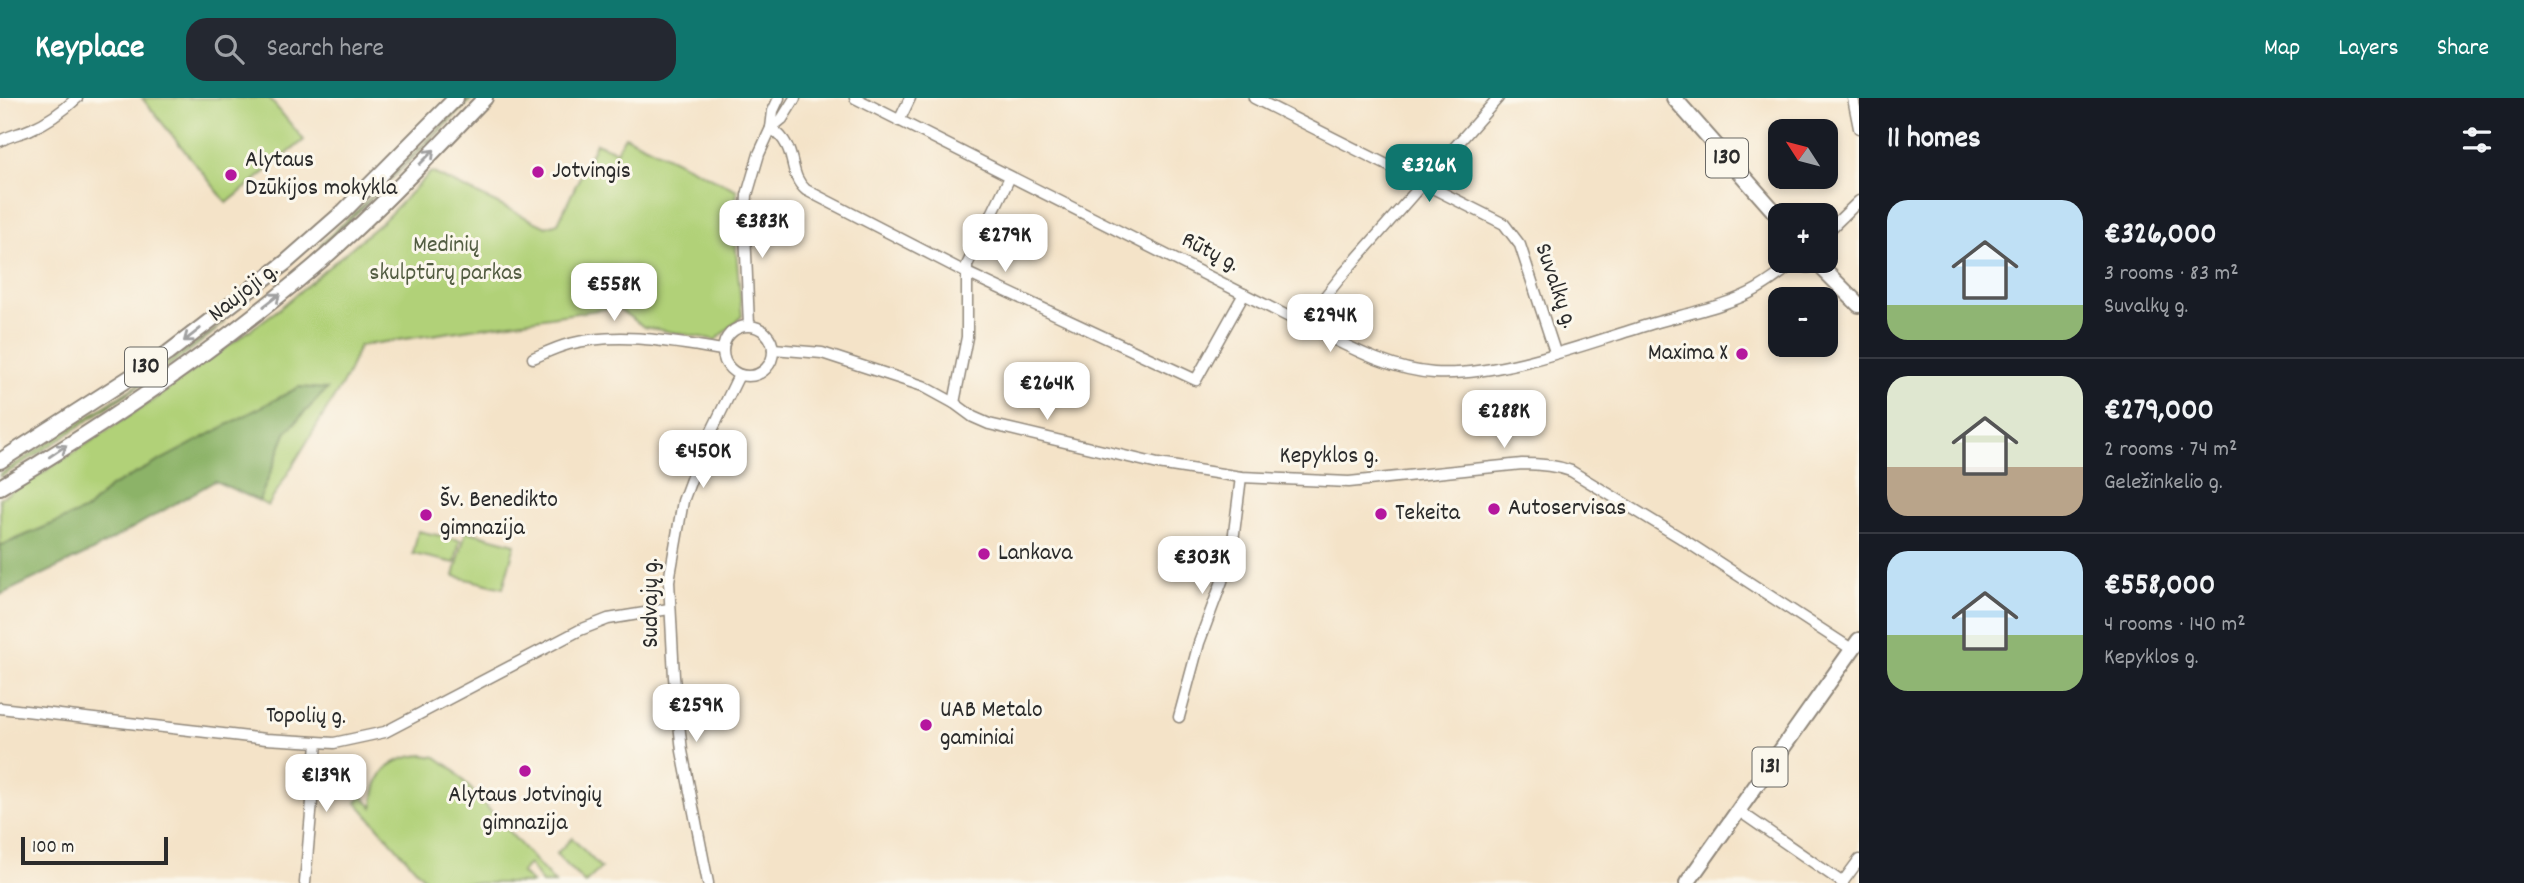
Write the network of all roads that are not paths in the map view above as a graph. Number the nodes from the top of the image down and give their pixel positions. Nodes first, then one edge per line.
1 (77, 98) edge
2 (456, 98) edge
3 (485, 98) edge
4 (779, 98) edge
5 (795, 98) edge
6 (855, 98) edge
7 (911, 98) edge
8 (1254, 98) edge
9 (1498, 98) edge
10 (1674, 98) edge
11 (1853, 98) edge
12 (899, 121) junction
13 (771, 128) junction
14 (1859, 128) edge
15 (0, 141) edge
16 (1010, 177) junction
17 (1422, 184) junction
18 (1859, 201) edge
19 (1768, 204) edge
20 (1838, 221) edge
21 (285, 263) junction
22 (967, 273) junction
23 (1779, 273) edge
24 (1828, 273) edge
25 (298, 280) junction
26 (1244, 294) junction
27 (1859, 305) edge
28 (749, 325) junction
29 (1305, 325) junction
30 (774, 349) junction
31 (722, 350) junction
32 (1555, 352) junction
33 (533, 358) dead end
34 (739, 375) junction
35 (954, 402) junction
36 (0, 461) edge
37 (1241, 477) junction
38 (0, 487) edge
39 (669, 609) junction
40 (1856, 645) edge
41 (0, 708) edge
42 (1179, 717) dead end
43 (317, 743) junction
44 (1739, 811) junction
45 (1859, 860) edge
46 (305, 883) edge
47 (708, 883) edge
48 (1688, 883) edge
49 (1843, 883) edge

1 - 15 street
2 - 21 main road, Naujoji g. / 130
25 -> 3 main road, Naujoji g. / 130
4 - 13 street
5 - 13 street
6 - 12 street, Rūtų g.
7 - 12 street
8 - 17 street, Suvalkų g.
9 - 17 street
10 - 19 main road, 130
11 - 14 street
12 - 16 street, Rūtų g.
13 - 22 street
13 - 28 street
16 - 22 street
16 - 26 street, Rūtų g.
17 - 29 street
17 - 32 street, Suvalkų g.
18 - 20 street
21 - 25 main road
21 -> 36 main road, Naujoji g. / 130
22 - 26 street
22 - 35 street
23 - 32 street, Rūtų g.
24 - 27 main road
38 -> 25 main road, Naujoji g. / 130
26 - 29 street, Rūtų g.
28 - 30 street
28 - 31 street
29 - 32 street, Rūtų g.
30 - 34 street
30 - 35 street, Kepyklos g.
31 - 33 street
31 - 34 street
34 - 39 street, Sudvajų g.
35 - 37 street, Kepyklos g.
37 - 40 street, Kepyklos g.
37 - 42 street
39 - 43 street, Topolių g.
39 - 47 street, Sudvajų g.
40 - 44 main road, 131
41 - 43 street, Topolių g.
43 - 46 street
44 - 48 main road, 131
44 - 49 street
45 - 49 street

